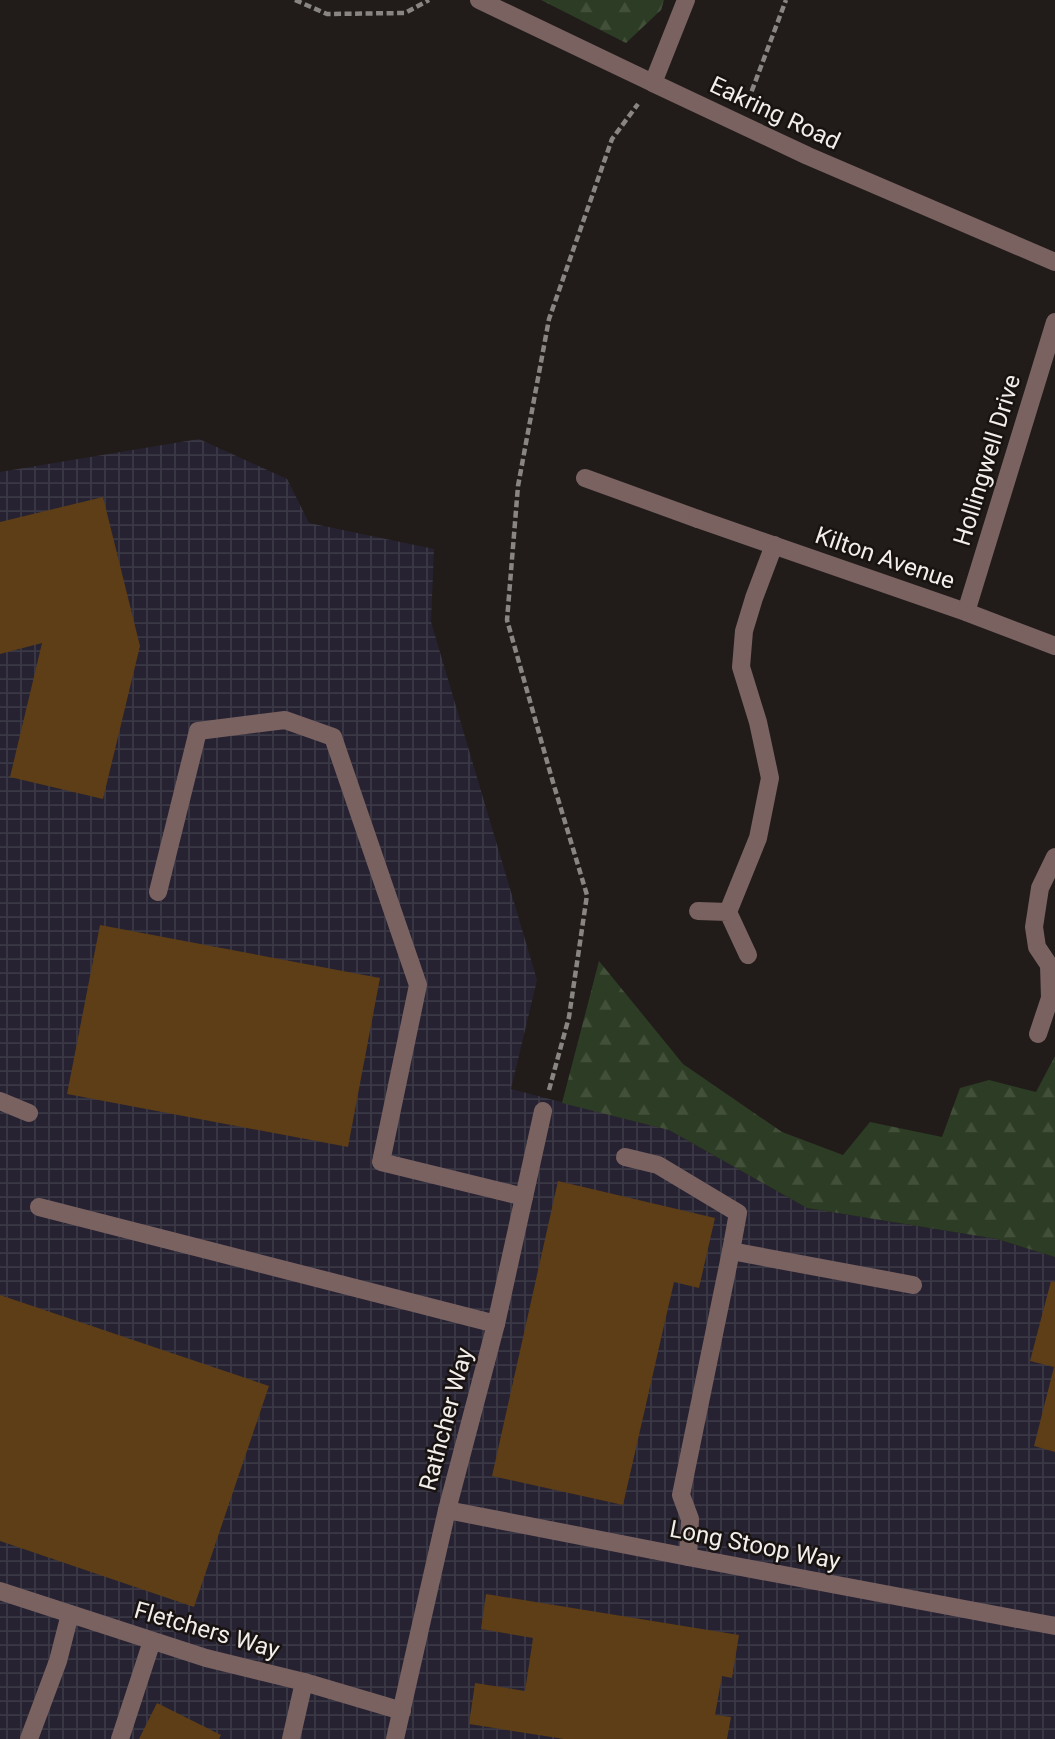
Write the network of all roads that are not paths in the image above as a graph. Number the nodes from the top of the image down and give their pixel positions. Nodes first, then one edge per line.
1 (479, 0) edge
2 (686, 0) edge
3 (653, 83) junction
4 (1055, 262) edge
5 (1055, 322) edge
6 (585, 478) dead end
7 (774, 545) junction
8 (966, 612) junction
9 (1055, 646) edge
10 (1055, 857) edge
11 (158, 892) dead end
12 (698, 911) dead end
13 (728, 912) junction
14 (748, 955) dead end
15 (1052, 967) edge
16 (1038, 1034) dead end
17 (0, 1101) edge
18 (543, 1111) road end
19 (29, 1114) dead end
20 (625, 1157) dead end
21 (524, 1197) junction
22 (39, 1207) dead end
23 (731, 1251) junction
24 (913, 1285) dead end
25 (496, 1324) junction
26 (447, 1510) junction
27 (688, 1557) junction
28 (0, 1591) edge
29 (70, 1614) junction
30 (1055, 1626) edge
31 (152, 1641) junction
32 (303, 1682) junction
33 (402, 1711) junction
34 (29, 1739) edge
35 (120, 1739) edge
36 (291, 1739) edge
37 (395, 1739) edge

1 - 3 street, Eakring Road
2 - 3 street
3 - 4 street, Eakring Road
5 - 8 street, Hollingwell Drive
6 - 7 street, Kilton Avenue
7 - 8 street, Kilton Avenue
7 - 13 street
8 - 9 street, Kilton Avenue
10 - 15 street
11 - 21 street
12 - 13 street
13 - 14 street
15 - 16 street
17 - 19 street
18 - 21 street, Rathcher Way
20 - 23 street
21 - 25 street, Rathcher Way
22 - 25 street
23 - 24 street
23 - 27 street
25 - 26 street, Rathcher Way
26 - 27 street, Long Stoop Way
26 - 33 street, Rathcher Way
27 - 30 street, Long Stoop Way
28 - 29 street, Fletchers Way
29 - 31 street, Fletchers Way
29 - 34 street
31 - 32 street, Fletchers Way
31 - 35 street
32 - 33 street, Fletchers Way
32 - 36 street
33 - 37 street, Rathcher Way

